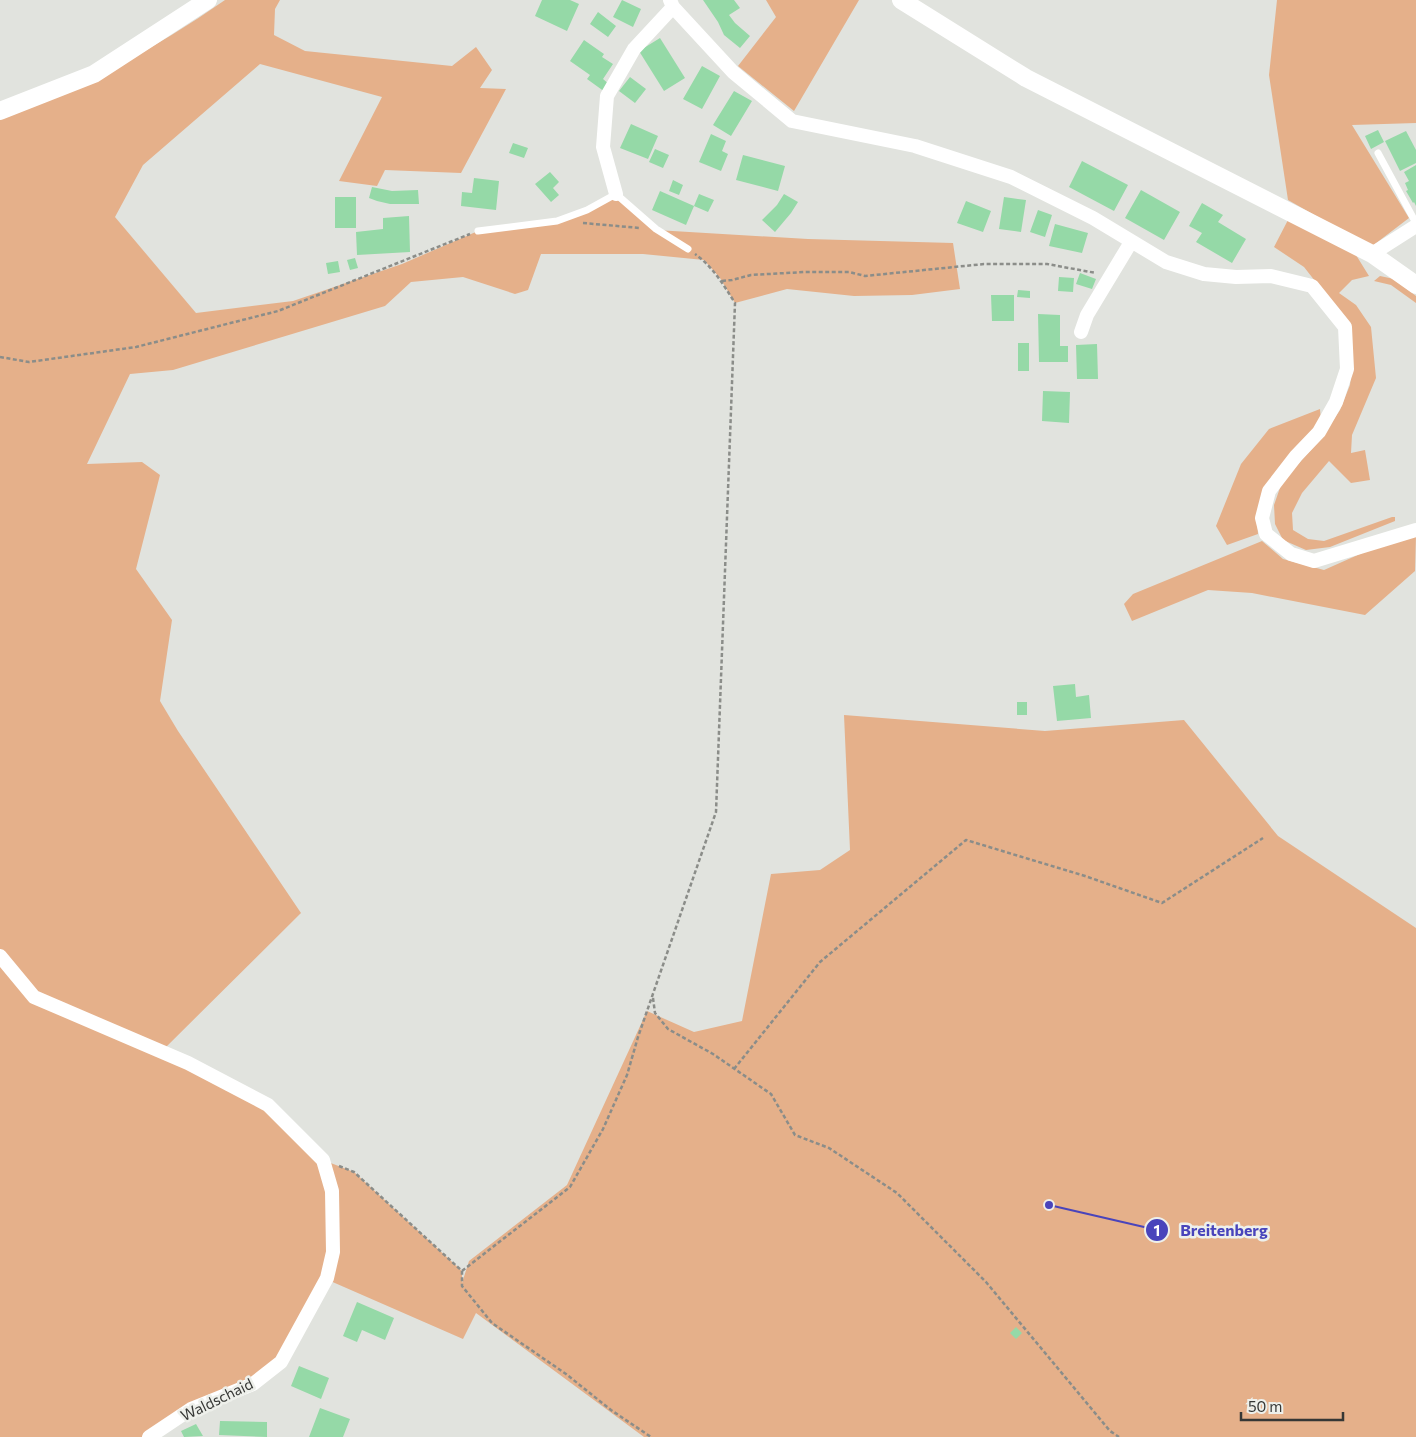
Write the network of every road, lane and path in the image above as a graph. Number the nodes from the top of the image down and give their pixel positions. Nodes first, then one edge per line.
1 (208, 0) edge
2 (901, 0) edge
3 (672, 3) edge
4 (0, 111) edge
5 (1378, 153) dead end
6 (616, 194) junction
7 (583, 223) dead end
8 (1416, 225) edge
9 (656, 230) junction
10 (478, 231) joint
11 (1131, 242) junction
12 (688, 249) joint
13 (1372, 254) junction
14 (1110, 275) junction
15 (722, 280) junction
16 (1416, 285) edge
17 (1081, 332) dead end
18 (0, 357) edge
19 (1416, 530) edge
20 (1263, 838) dead end
21 (0, 956) edge
22 (652, 996) junction
23 (734, 1069) junction
24 (323, 1160) junction
25 (462, 1271) junction
26 (149, 1437) edge
27 (651, 1437) edge
28 (1119, 1437) edge

1 - 4 street
2 - 13 street
3 - 6 street
3 - 11 street
5 - 8 lane
6 - 9 lane
6 - 10 lane
7 - 9 path
8 - 13 street
9 - 12 lane
10 - 18 path
11 - 14 street
11 - 19 street
12 - 15 path
13 - 16 street
14 - 15 path
14 - 17 street
15 - 22 path
20 - 23 path
21 - 24 street
22 - 23 path
22 - 25 path
23 - 28 path
24 - 25 path
24 - 26 street, Waldschaid
25 - 27 path

